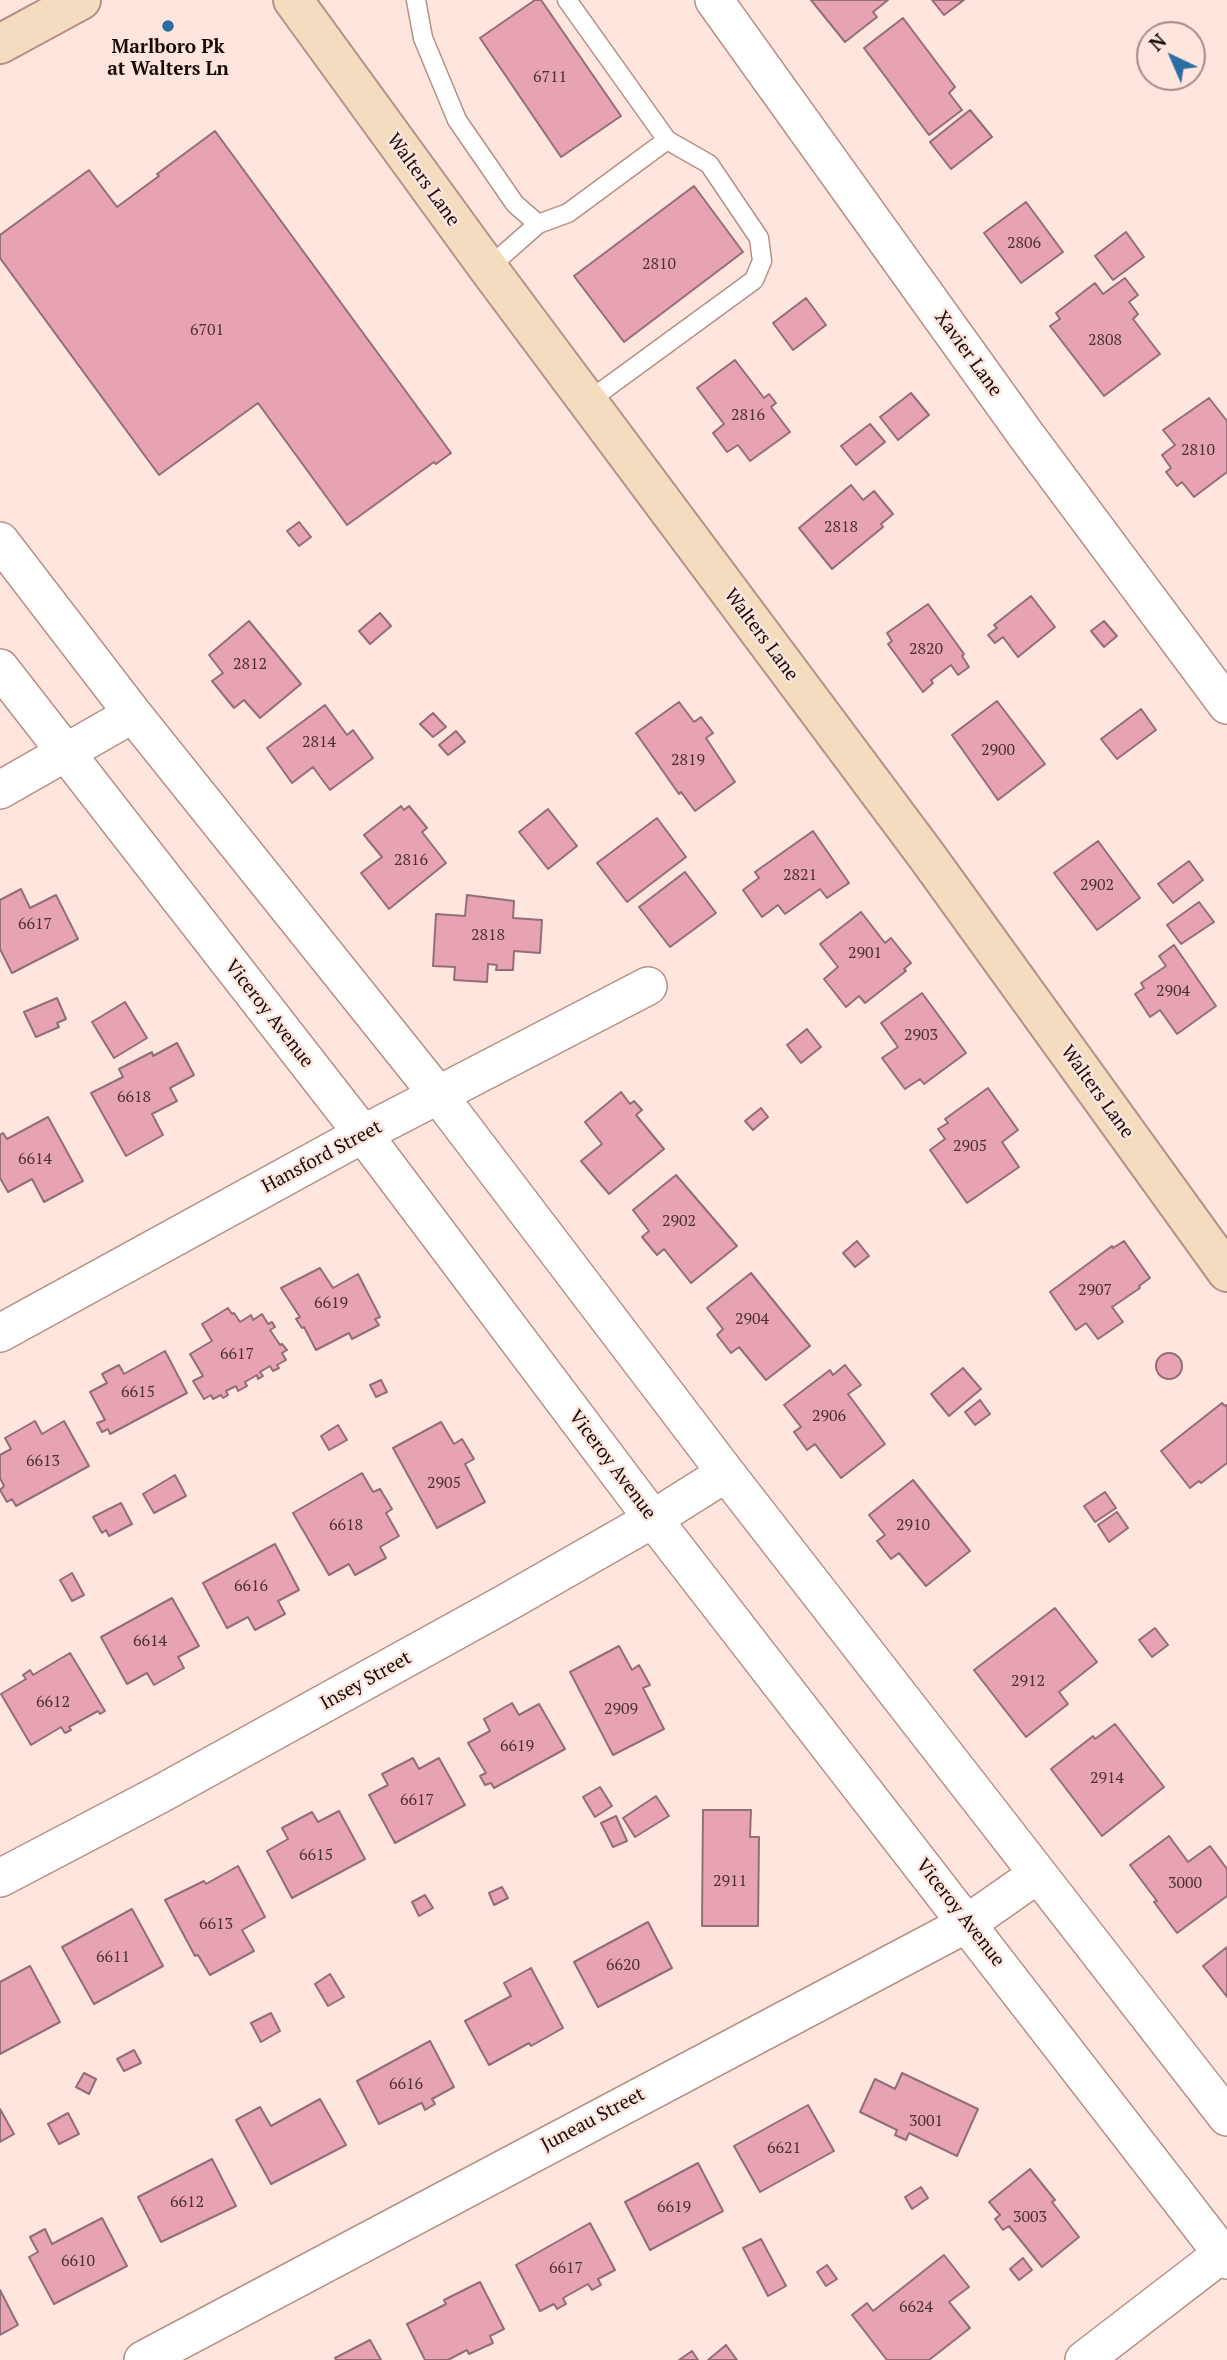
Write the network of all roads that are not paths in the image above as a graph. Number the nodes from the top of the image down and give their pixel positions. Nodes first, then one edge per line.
1 (81, 0) edge
2 (293, 0) edge
3 (416, 0) edge
4 (567, 0) edge
5 (714, 0) edge
6 (0, 44) edge
7 (667, 140) junction
8 (538, 224) junction
9 (488, 268) junction
10 (587, 402) junction
11 (0, 541) edge
12 (0, 668) edge
13 (1227, 705) edge
14 (133, 713) junction
15 (67, 753) junction
16 (0, 790) edge
17 (648, 986) dead end
18 (439, 1096) junction
19 (363, 1134) junction
20 (1227, 1272) edge
21 (0, 1333) edge
22 (726, 1473) junction
23 (653, 1520) junction
24 (1038, 1874) junction
25 (0, 1878) edge
26 (968, 1923) junction
27 (1227, 2118) edge
28 (1225, 2255) edge
29 (143, 2360) edge
30 (1084, 2360) edge

1 - 6 street
2 - 9 street, Walters Lane
3 - 8 lane
4 - 7 lane
5 - 13 street, Xavier Lane
7 - 8 lane
7 - 10 lane
8 - 9 lane
9 - 10 street, Walters Lane
10 - 20 street, Walters Lane
11 - 14 street
12 - 15 street, Viceroy Avenue
14 - 15 street
14 - 18 street
15 - 16 street
15 - 19 street, Viceroy Avenue
17 - 18 street, Hansford Street
18 - 19 street, Hansford Street
18 - 22 street
19 - 21 street, Hansford Street
19 - 23 street, Viceroy Avenue
22 - 23 street, Insey Street
22 - 24 street
23 - 25 street, Insey Street
23 - 26 street, Viceroy Avenue
24 - 26 street, Juneau Street
24 - 27 street
26 - 28 street, Viceroy Avenue
26 - 29 street, Juneau Street
28 - 30 street

